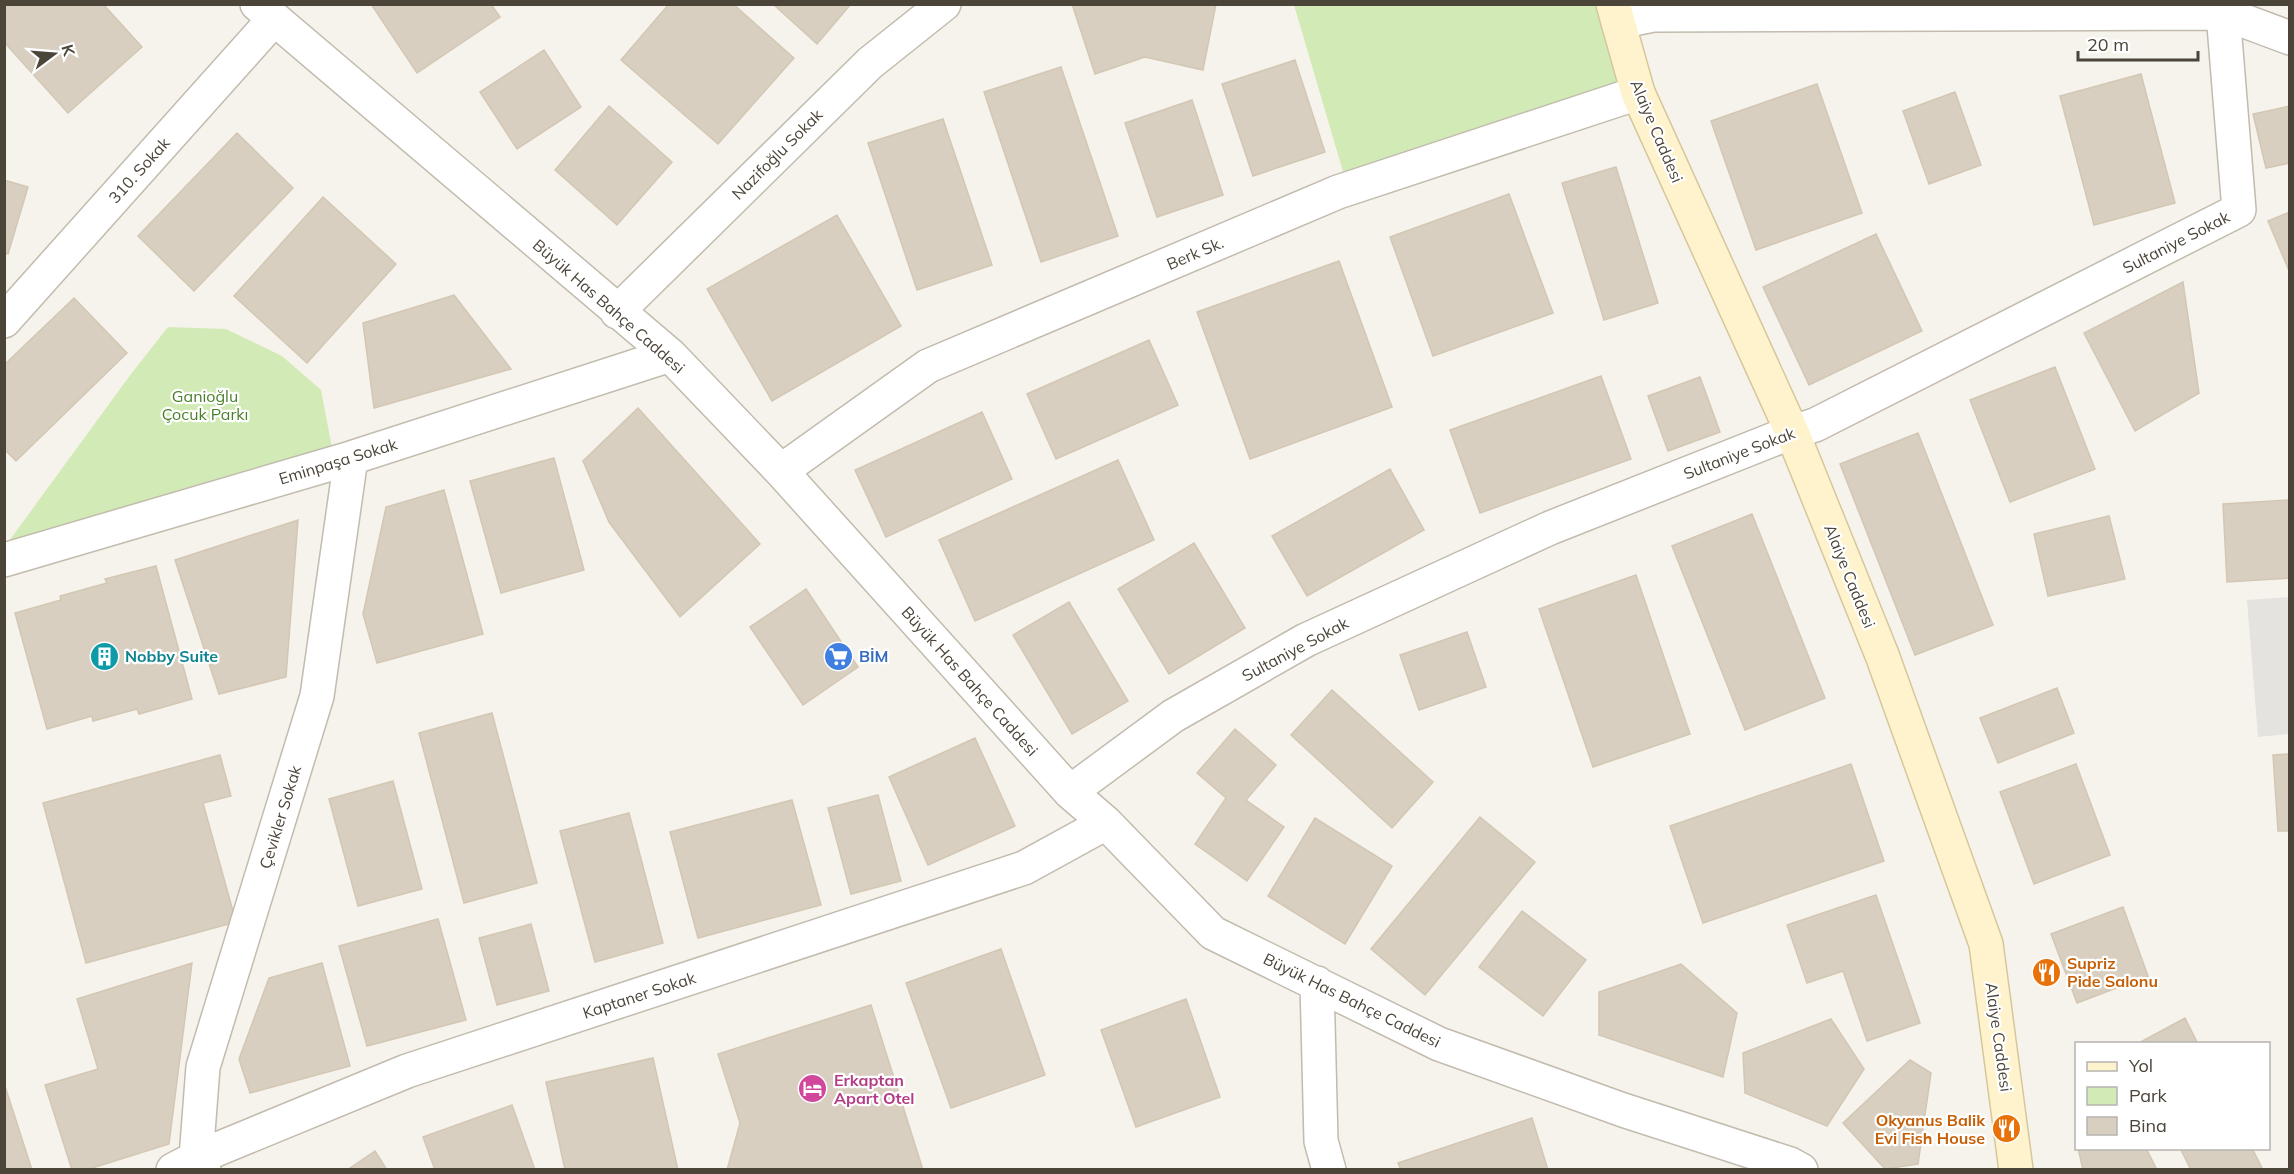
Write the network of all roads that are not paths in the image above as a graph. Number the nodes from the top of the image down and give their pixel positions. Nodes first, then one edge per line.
1 (944, 4) edge
2 (2221, 9) edge
3 (266, 12) edge
4 (1616, 13) edge
5 (2289, 38) edge
6 (1638, 93) junction
7 (617, 312) junction
8 (4, 321) edge
9 (670, 355) junction
10 (1792, 432) junction
11 (351, 458) junction
12 (781, 471) junction
13 (4, 560) edge
14 (1070, 792) junction
15 (1106, 824) junction
16 (1317, 984) junction
17 (191, 1166) edge
18 (1329, 1170) edge
19 (1801, 1170) edge
20 (2016, 1170) edge

1 - 7 street, Nazifoğlu Sokak
2 - 4 street
2 - 5 street
2 - 10 street, Sultaniye Sokak
3 - 7 street, Büyük Has Bahçe Caddesi
3 - 8 street, 310. Sokak
4 - 6 street, Alaiye Caddesi
6 - 10 street, Alaiye Caddesi
6 - 12 street, Berk Sk.
7 - 9 street, Büyük Has Bahçe Caddesi
9 - 11 street, Eminpaşa Sokak
9 - 12 street, Büyük Has Bahçe Caddesi
10 - 14 street, Sultaniye Sokak
10 - 20 street, Alaiye Caddesi
11 - 13 street, Eminpaşa Sokak
11 - 17 street, Çevikler Sokak
12 - 14 street, Büyük Has Bahçe Caddesi
14 - 15 street, Büyük Has Bahçe Caddesi
15 - 16 street, Büyük Has Bahçe Caddesi
15 - 17 street, Kaptaner Sokak
16 - 18 street
16 - 19 street, Büyük Has Bahçe Caddesi

